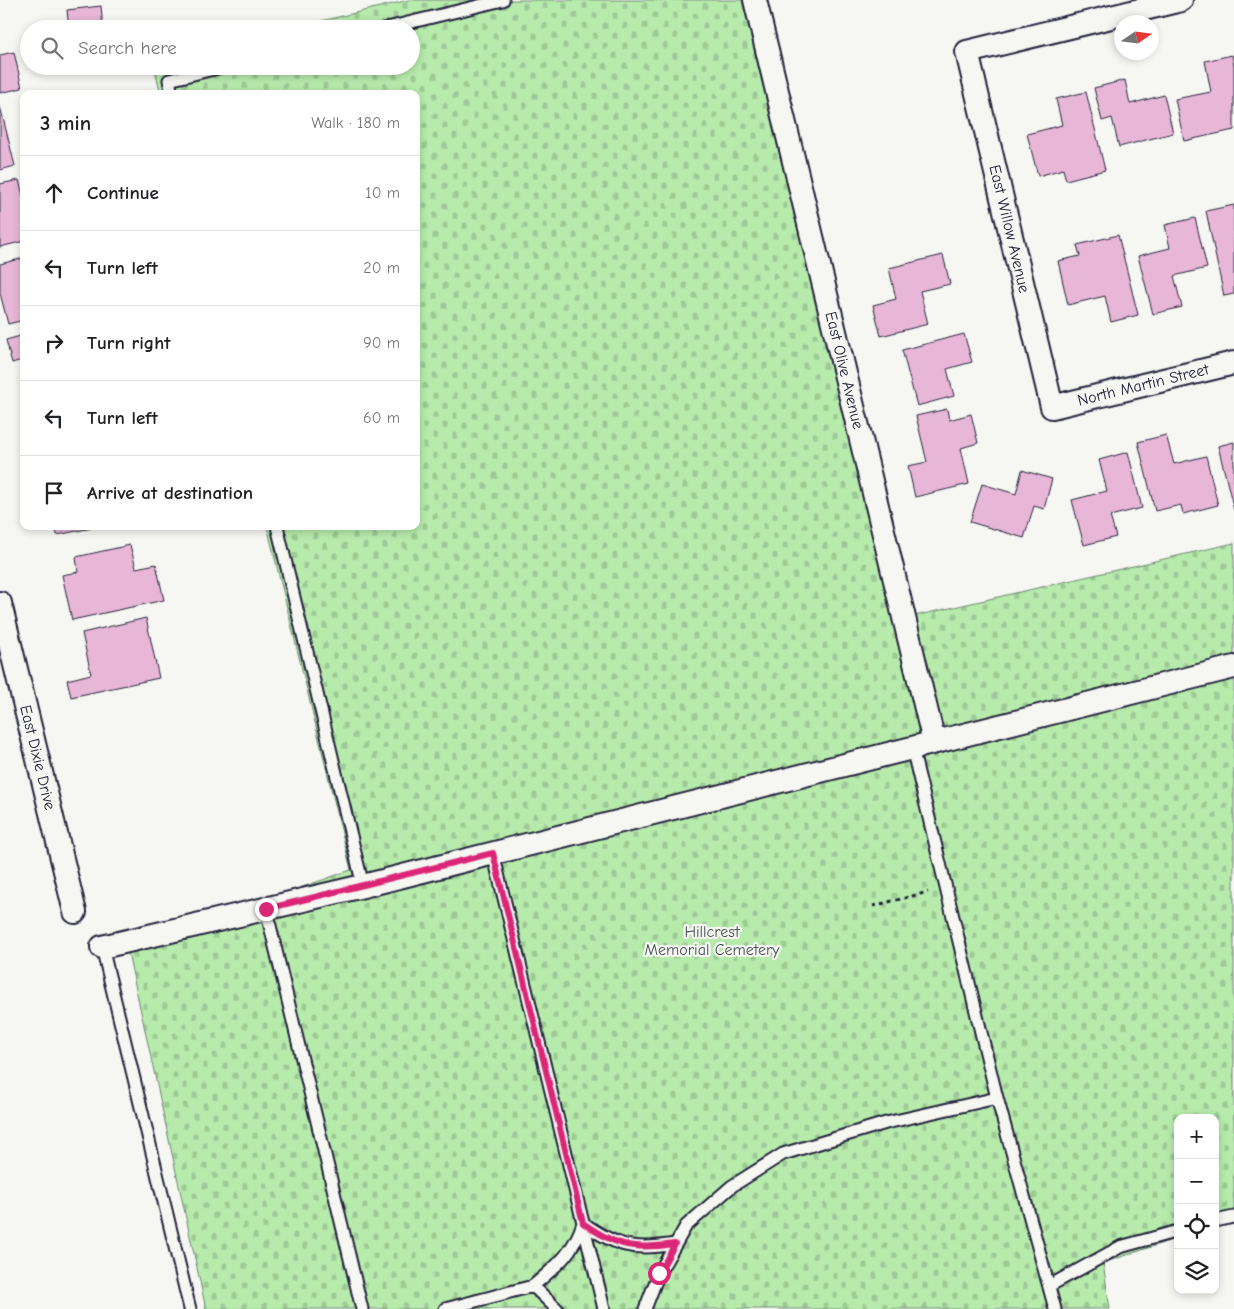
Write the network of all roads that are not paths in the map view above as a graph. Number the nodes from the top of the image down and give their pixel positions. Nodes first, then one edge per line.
1 (503, 0) edge
2 (755, 0) edge
3 (1181, 0) edge
4 (420, 20) edge
5 (189, 75) edge
6 (171, 90) edge
7 (1234, 363) edge
8 (1052, 407) joint
9 (278, 530) edge
10 (0, 603) edge
11 (1234, 667) edge
12 (934, 742) junction
13 (912, 748) junction
14 (493, 853) junction
15 (363, 886) junction
16 (266, 909) junction
17 (75, 912) dead end
18 (102, 947) joint
19 (997, 1098) junction
20 (1234, 1217) edge
21 (1219, 1220) edge
22 (583, 1223) junction
23 (1174, 1232) edge
24 (675, 1244) junction
25 (533, 1286) junction
26 (1049, 1286) junction
27 (190, 1309) edge
28 (362, 1309) edge
29 (445, 1309) edge
30 (556, 1309) edge
31 (604, 1309) edge
32 (645, 1309) edge
33 (1055, 1309) edge

1 - 4 lane
2 - 12 street, East Olive Avenue
3 - 8 street, East Willow Avenue
5 - 6 lane
7 - 8 street, North Martin Street
9 - 15 lane
10 - 17 street, East Dixie Drive
11 - 12 street
12 - 13 street
13 - 14 street
13 - 19 lane
14 - 15 street
14 - 22 lane
15 - 16 street
16 - 18 street
16 - 28 lane
18 - 27 lane
19 - 24 lane
19 - 26 lane
20 - 21 lane
22 - 24 lane
22 - 25 lane
22 - 31 lane
23 - 26 lane
24 - 32 lane
25 - 29 lane
25 - 30 lane
26 - 33 lane

